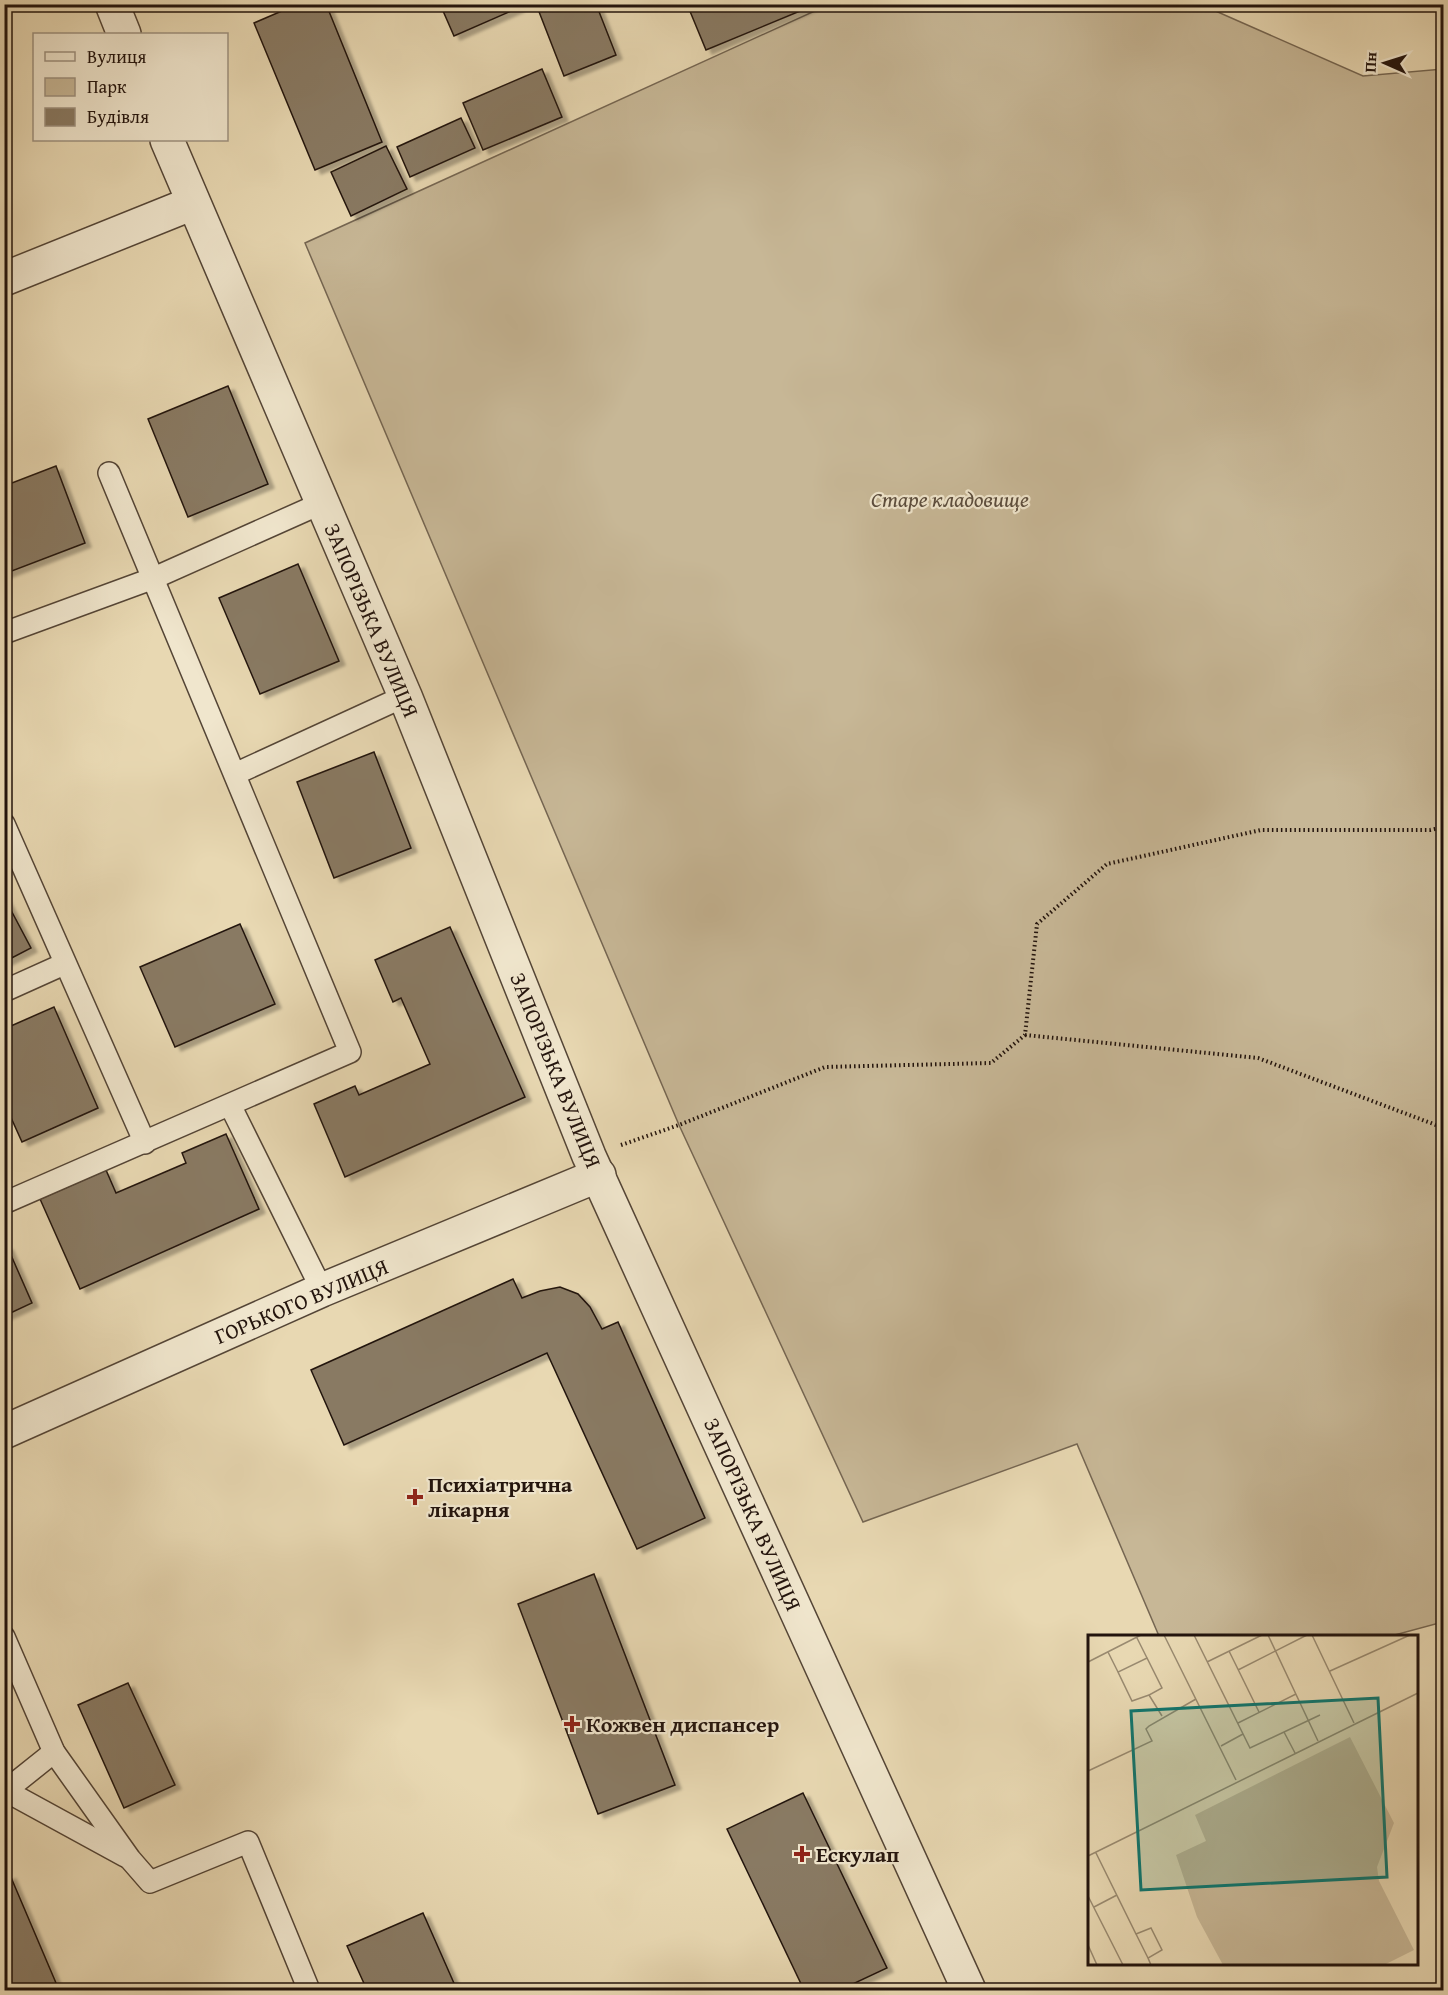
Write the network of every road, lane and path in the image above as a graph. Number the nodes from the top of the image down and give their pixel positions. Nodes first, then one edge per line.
1 (112, 4) edge
2 (124, 33) edge
3 (167, 141) edge
4 (193, 203) junction
5 (4, 279) edge
6 (109, 473) dead end
7 (322, 503) junction
8 (154, 578) junction
9 (4, 633) edge
10 (405, 696) junction
11 (235, 774) junction
12 (4, 824) edge
13 (1443, 827) edge
14 (64, 964) junction
15 (4, 991) edge
16 (1025, 1035) junction
17 (230, 1105) junction
18 (1443, 1128) edge
19 (145, 1143) junction
20 (594, 1166) junction
21 (4, 1203) edge
22 (322, 1290) junction
23 (4, 1432) edge
24 (4, 1637) edge
25 (54, 1752) junction
26 (5, 1792) edge
27 (130, 1859) junction
28 (309, 1990) edge
29 (969, 1990) edge

1 - 2 street
3 - 4 street, ЗАПОРІЗЬКА ВУЛИЦЯ
4 - 5 street
4 - 7 street, ЗАПОРІЗЬКА ВУЛИЦЯ
6 - 8 lane
7 - 8 lane
7 - 10 street, ЗАПОРІЗЬКА ВУЛИЦЯ
8 - 9 lane
8 - 11 lane
10 - 11 lane
10 - 20 street, ЗАПОРІЗЬКА ВУЛИЦЯ
11 - 17 lane
12 - 14 lane
13 - 16 path
14 - 15 lane
14 - 19 lane
16 - 18 path
16 - 20 path
17 - 19 lane
17 - 22 lane
19 - 21 lane
20 - 22 street, ГОРЬКОГО ВУЛИЦЯ
20 - 29 street, ЗАПОРІЗЬКА ВУЛИЦЯ
22 - 23 street, ГОРЬКОГО ВУЛИЦЯ
24 - 25 lane
25 - 26 lane
25 - 27 lane
26 - 27 lane
27 - 28 lane

